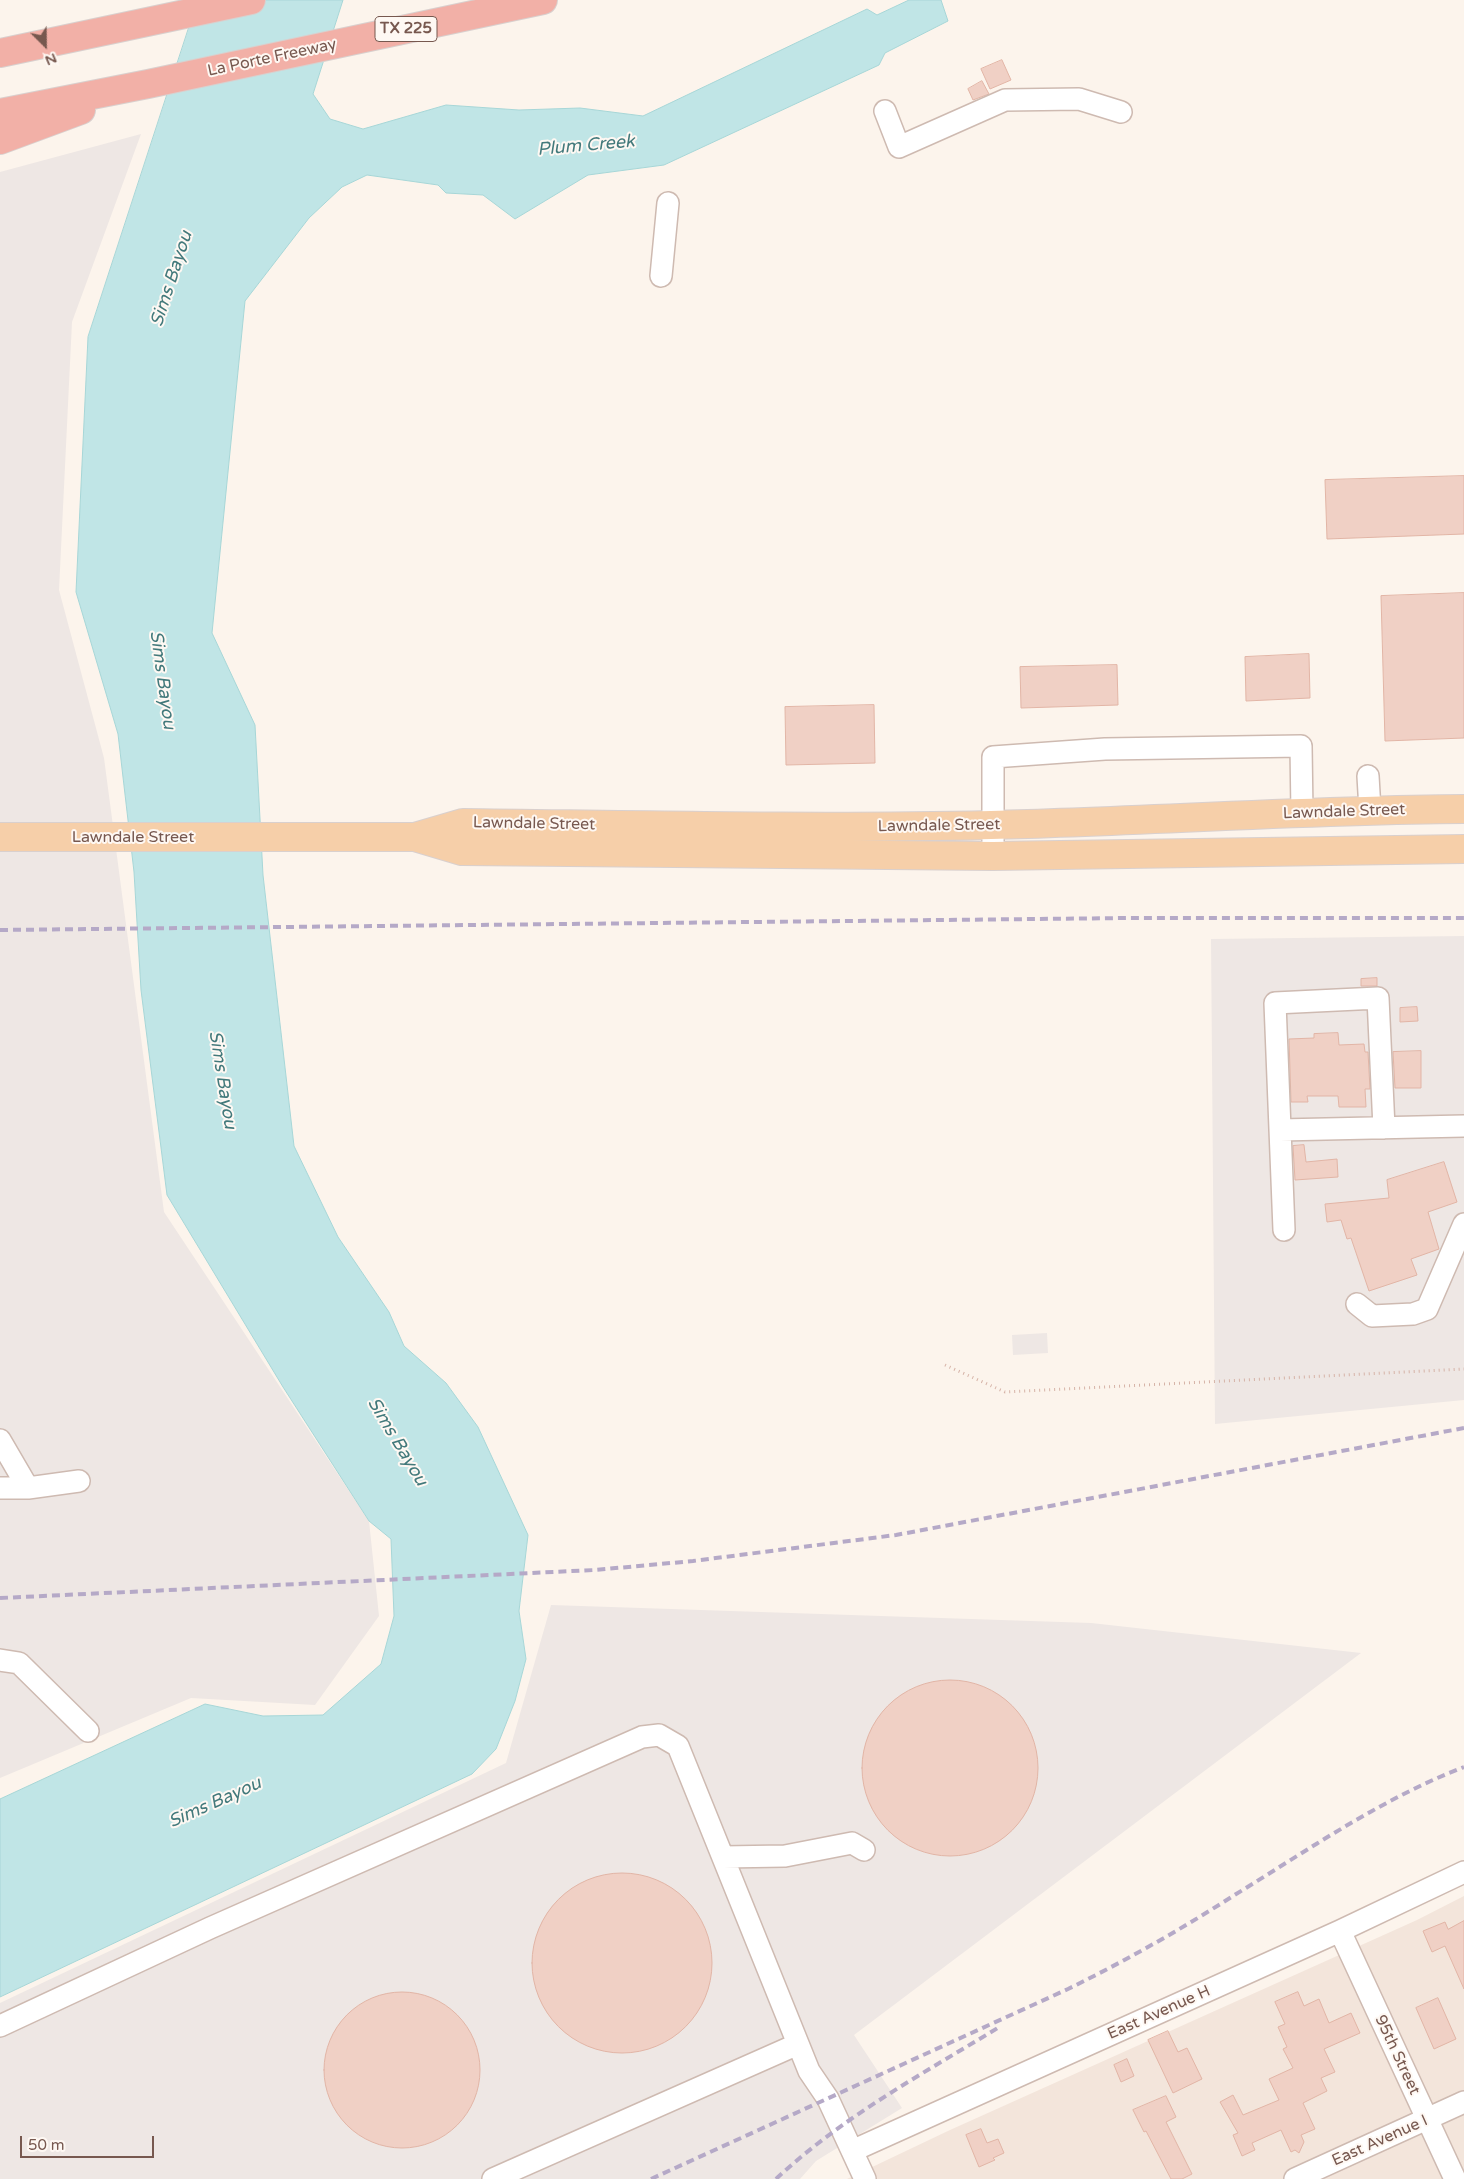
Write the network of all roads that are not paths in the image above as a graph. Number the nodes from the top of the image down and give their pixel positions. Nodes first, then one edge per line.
1 (251, 0) edge
2 (543, 0) edge
3 (42, 45) junction
4 (0, 46) edge
5 (0, 53) edge
6 (885, 112) dead end
7 (1121, 112) dead end
8 (12, 123) edge
9 (668, 202) dead end
10 (661, 276) dead end
11 (1368, 776) dead end
12 (1464, 809) edge
13 (1370, 810) junction
14 (1302, 813) junction
15 (993, 825) junction
16 (11, 837) edge
17 (415, 837) junction
18 (1464, 849) edge
19 (993, 856) junction
20 (1464, 1126) edge
21 (1384, 1128) junction
22 (1280, 1130) junction
23 (1464, 1224) edge
24 (1284, 1230) dead end
25 (1357, 1304) dead end
26 (0, 1440) edge
27 (79, 1481) dead end
28 (0, 1488) edge
29 (28, 1488) junction
30 (0, 1660) edge
31 (88, 1731) dead end
32 (864, 1850) dead end
33 (723, 1857) junction
34 (1464, 1872) edge
35 (1340, 1931) junction
36 (0, 2026) edge
37 (798, 2044) junction
38 (1464, 2102) edge
39 (1427, 2119) junction
40 (852, 2151) junction
41 (493, 2179) edge
42 (865, 2179) edge
43 (1295, 2179) edge
44 (1454, 2179) edge

1 - 3 highway
2 - 8 highway, La Porte Freeway / TX 225
3 - 4 highway
3 - 5 highway
6 - 7 street
9 - 10 street
11 - 13 street
12 - 13 main road, Lawndale Street
13 - 14 main road, Lawndale Street
14 - 15 main road, Lawndale Street
14 - 15 street
15 - 17 main road, Lawndale Street
15 - 19 street
16 - 17 main road, Lawndale Street
17 - 19 main road, Lawndale Street
18 - 19 main road, Lawndale Street
20 - 21 street
21 - 22 street
21 - 22 street
22 - 24 street
23 - 25 street
26 - 29 street
27 - 29 street
28 - 29 street
30 - 31 street
32 - 33 street
33 - 36 street
33 - 37 street
34 - 35 street, East Avenue H
35 - 39 street, 95th Street
35 - 40 street, East Avenue H
37 - 40 street
37 - 41 street
38 - 39 street, East Avenue I
39 - 43 street, East Avenue I
39 - 44 street, 95th Street
40 - 42 street

